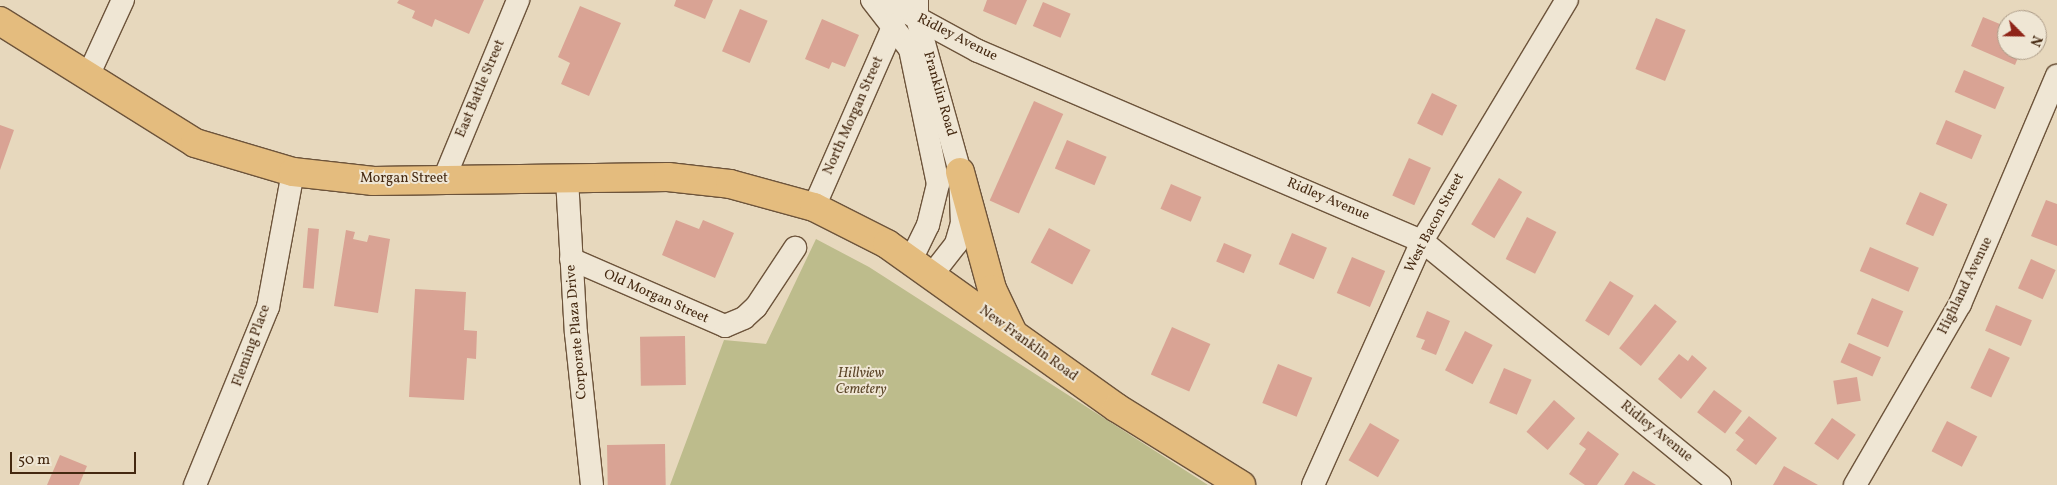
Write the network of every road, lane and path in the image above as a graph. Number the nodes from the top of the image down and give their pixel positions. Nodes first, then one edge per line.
1 (123, 0) edge
2 (518, 0) edge
3 (872, 0) edge
4 (884, 0) edge
5 (1567, 0) edge
6 (917, 9) edge
7 (0, 21) edge
8 (894, 25) junction
9 (88, 76) junction
10 (2057, 76) edge
11 (293, 172) junction
12 (960, 172) junction
13 (444, 179) junction
14 (567, 179) junction
15 (814, 207) junction
16 (1422, 240) junction
17 (795, 248) dead end
18 (571, 259) junction
19 (921, 267) junction
20 (1014, 335) junction
21 (195, 485) edge
22 (592, 485) edge
23 (1241, 485) edge
24 (1313, 485) edge
25 (1720, 485) edge
26 (1855, 485) edge

1 - 9 street
2 - 13 street, East Battle Street
3 - 8 street, Ridley Avenue
4 - 6 street, Ridley Avenue
5 - 16 street, West Bacon Street
6 - 12 street, Franklin Road
6 - 16 street, Ridley Avenue
7 - 9 highway, Morgan Street
8 - 15 street, North Morgan Street
8 - 19 street, Franklin Road
9 - 11 highway, Morgan Street
10 - 26 street, Highland Avenue
11 - 13 highway, Morgan Street
11 - 21 street, Fleming Place
12 - 19 street, Franklin Road
12 - 20 highway
13 - 14 highway, Morgan Street
14 - 15 highway, Morgan Street
14 - 18 street, Corporate Plaza Drive
15 - 19 highway, New Franklin Road
16 - 24 street, West Bacon Street
16 - 25 street, Ridley Avenue
17 - 18 street, Old Morgan Street
18 - 22 street, Corporate Plaza Drive
19 - 20 highway, New Franklin Road
20 - 23 highway, New Franklin Road

